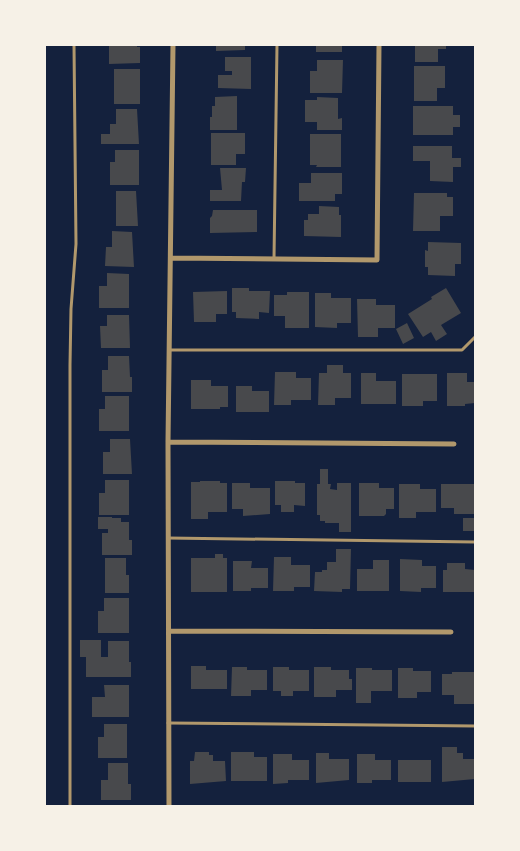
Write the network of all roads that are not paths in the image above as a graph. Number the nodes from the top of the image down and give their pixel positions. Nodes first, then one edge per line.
1 (74, 45) edge
2 (173, 45) edge
3 (277, 45) edge
4 (378, 45) edge
5 (171, 258) junction
6 (274, 259) junction
7 (475, 336) edge
8 (169, 350) junction
9 (168, 442) junction
10 (454, 444) dead end
11 (168, 538) junction
12 (475, 542) edge
13 (169, 630) junction
14 (451, 632) dead end
15 (168, 723) junction
16 (475, 726) edge
17 (70, 806) edge
18 (169, 806) edge

1 - 17 lane
2 - 5 street
3 - 6 lane
4 - 6 street
5 - 6 street
5 - 8 street
7 - 8 lane
8 - 9 street
9 - 10 street
9 - 11 street
11 - 12 lane
11 - 13 street
13 - 14 street
13 - 15 street
15 - 16 lane
15 - 18 street

